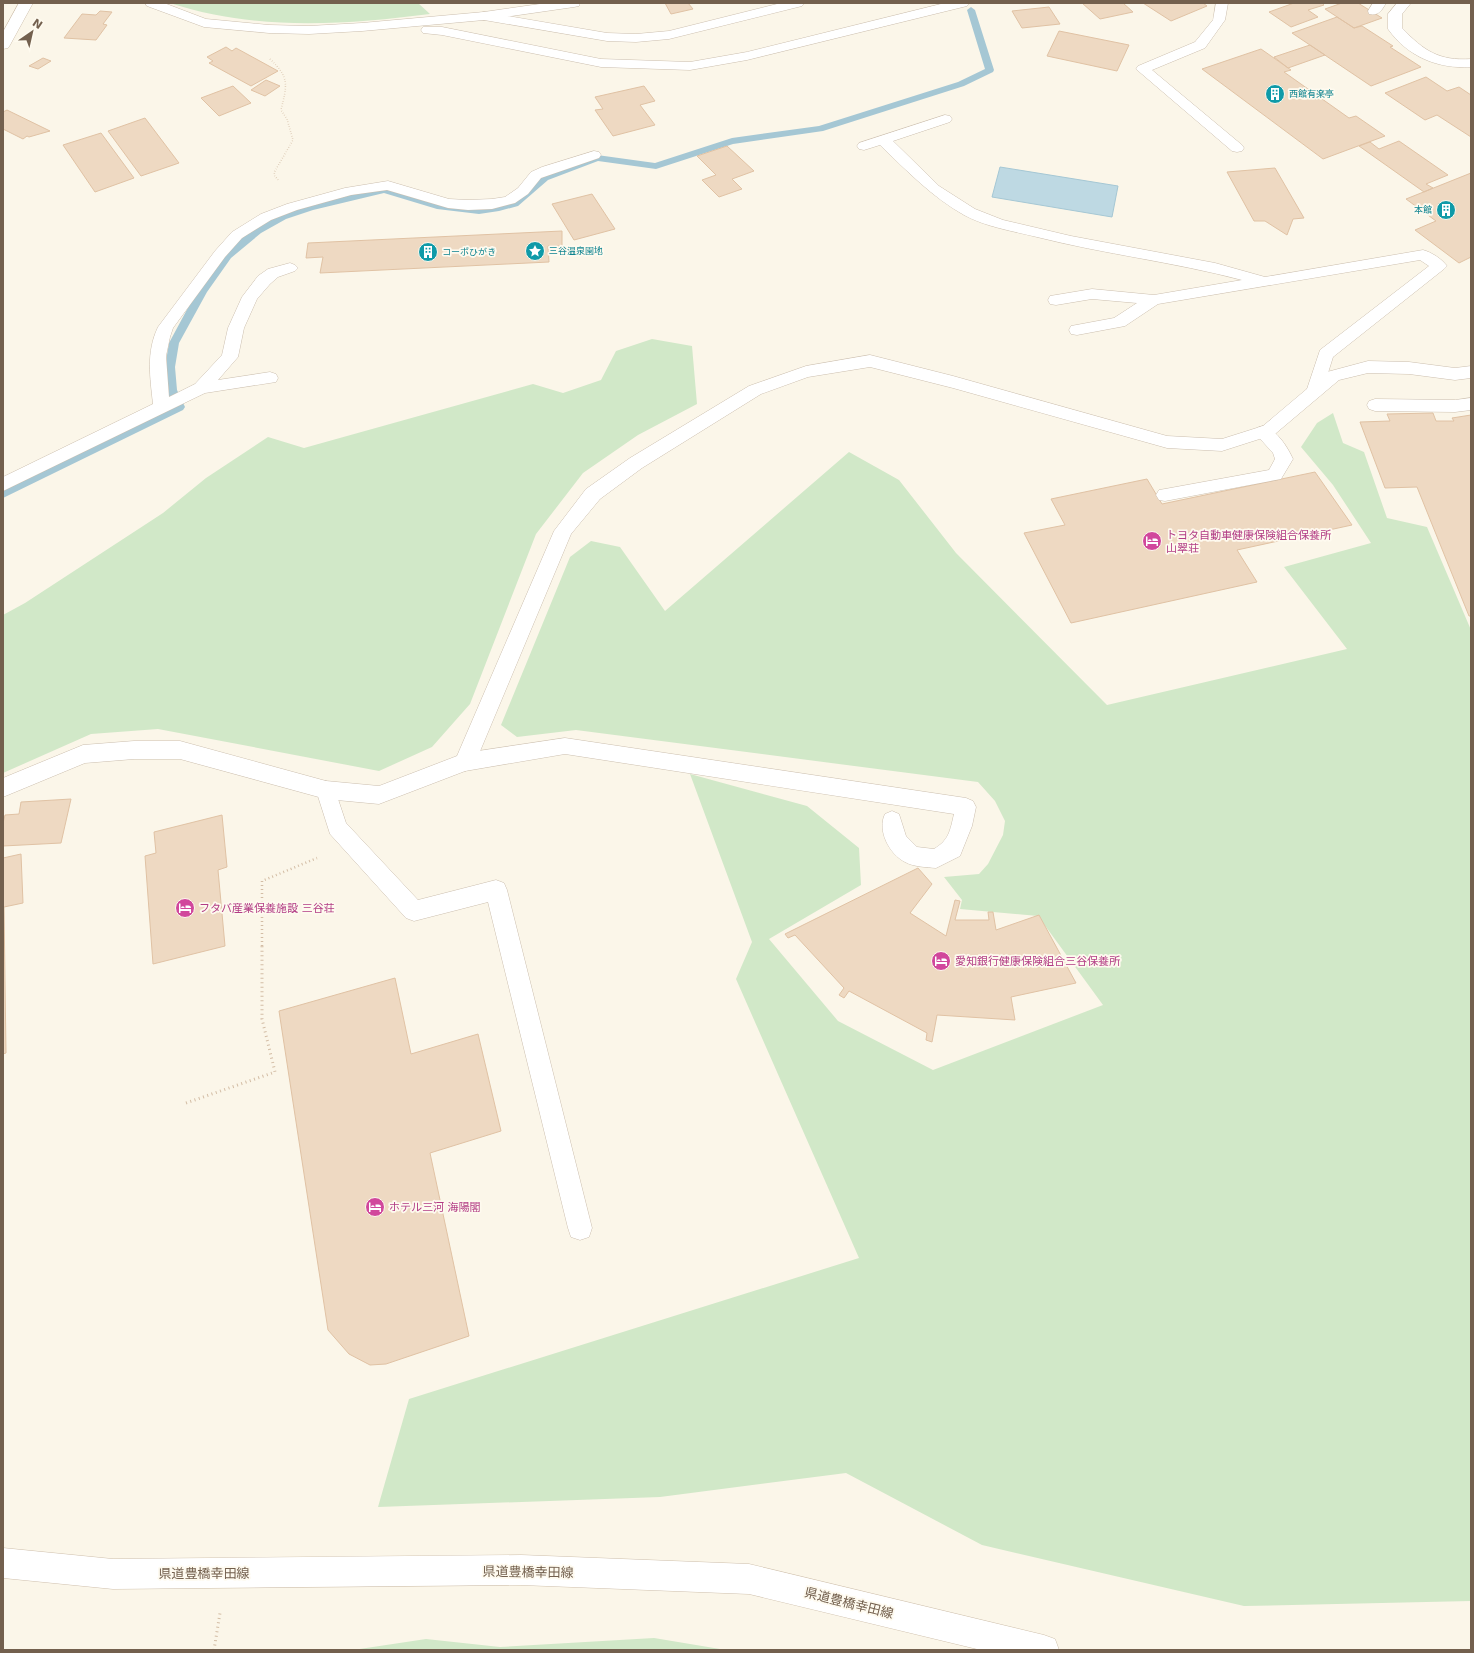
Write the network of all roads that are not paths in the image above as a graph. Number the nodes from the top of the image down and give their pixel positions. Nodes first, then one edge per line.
1 (26, 3) edge
2 (152, 3) edge
3 (574, 3) edge
4 (797, 3) edge
5 (962, 3) edge
6 (1222, 3) edge
7 (1404, 3) edge
8 (484, 16) junction
9 (362, 27) junction
10 (3, 45) edge
11 (1471, 63) edge
12 (945, 119) dead end
13 (883, 140) junction
14 (864, 146) dead end
15 (1237, 148) dead end
16 (594, 155) dead end
17 (290, 268) dead end
18 (1265, 282) junction
19 (1056, 300) dead end
20 (1154, 300) junction
21 (1078, 330) dead end
22 (1471, 372) edge
23 (270, 378) dead end
24 (194, 392) junction
25 (1314, 392) junction
26 (1471, 404) edge
27 (1375, 405) dead end
28 (166, 406) junction
29 (1263, 432) junction
30 (3, 485) edge
31 (1165, 495) dead end
32 (465, 762) junction
33 (3, 788) edge
34 (326, 790) junction
35 (892, 820) dead end
36 (580, 1228) dead end
37 (3, 1563) edge
38 (1044, 1650) edge

1 - 10 street
2 - 9 street
3 - 8 lane
4 - 8 street
5 - 9 street
6 - 15 lane
7 - 11 street
8 - 9 street
12 - 13 lane
13 - 14 lane
13 - 18 lane
16 - 28 lane
17 - 24 lane
18 - 20 lane
18 - 25 lane
19 - 20 lane
20 - 21 lane
22 - 25 street
23 - 24 lane
24 - 28 lane
25 - 29 street
26 - 27 lane
28 - 30 lane
29 - 31 lane
29 - 32 street
32 - 34 street
32 - 35 lane
33 - 34 street
34 - 36 lane
37 - 38 street, 県道豊橋幸田線

